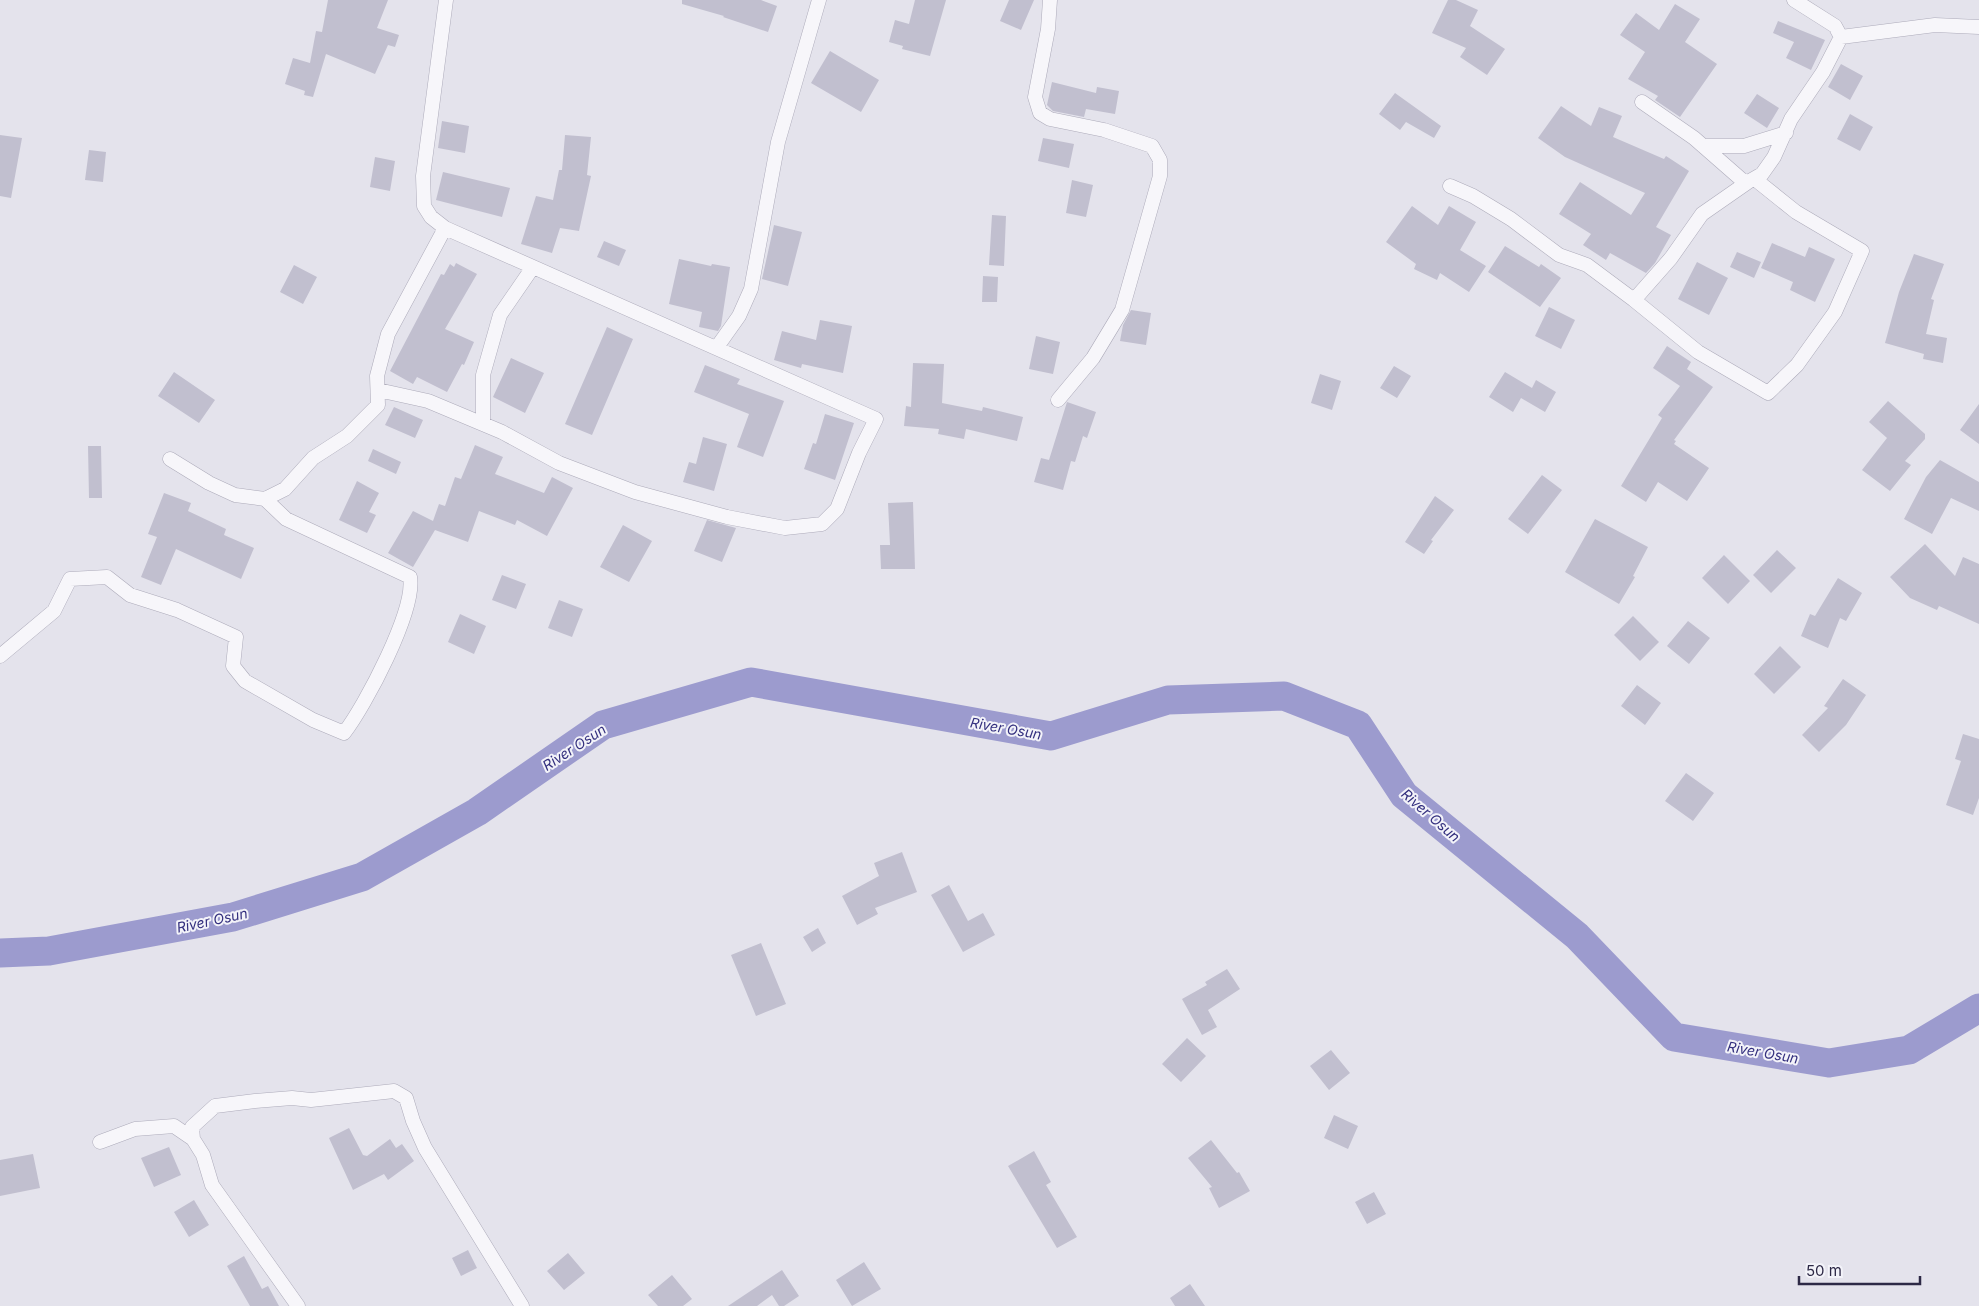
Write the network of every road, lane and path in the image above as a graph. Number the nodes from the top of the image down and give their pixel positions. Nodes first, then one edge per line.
1 (446, 0) edge
2 (819, 0) edge
3 (1050, 0) edge
4 (1794, 0) edge
5 (1979, 27) edge
6 (1841, 37) junction
7 (1642, 102) dead end
8 (1786, 133) junction
9 (1703, 146) junction
10 (1752, 181) junction
11 (1450, 186) dead end
12 (445, 228) junction
13 (534, 267) junction
14 (1634, 300) junction
15 (717, 347) junction
16 (378, 390) junction
17 (1058, 400) dead end
18 (483, 424) junction
19 (170, 458) dead end
20 (266, 499) junction
21 (0, 656) edge
22 (193, 1139) junction
23 (100, 1142) dead end
24 (298, 1306) edge
25 (522, 1306) edge

1 - 12 street
2 - 15 street
3 - 17 street
4 - 6 street
5 - 6 street
6 - 8 street
7 - 9 street
8 - 9 street
8 - 10 street
9 - 10 street
10 - 14 street
10 - 14 street
11 - 14 street
12 - 13 street
12 - 16 street
13 - 15 street
13 - 18 street
15 - 18 street
16 - 18 street
16 - 20 street
19 - 20 street
20 - 21 street
22 - 23 street
22 - 24 street
22 - 25 street

